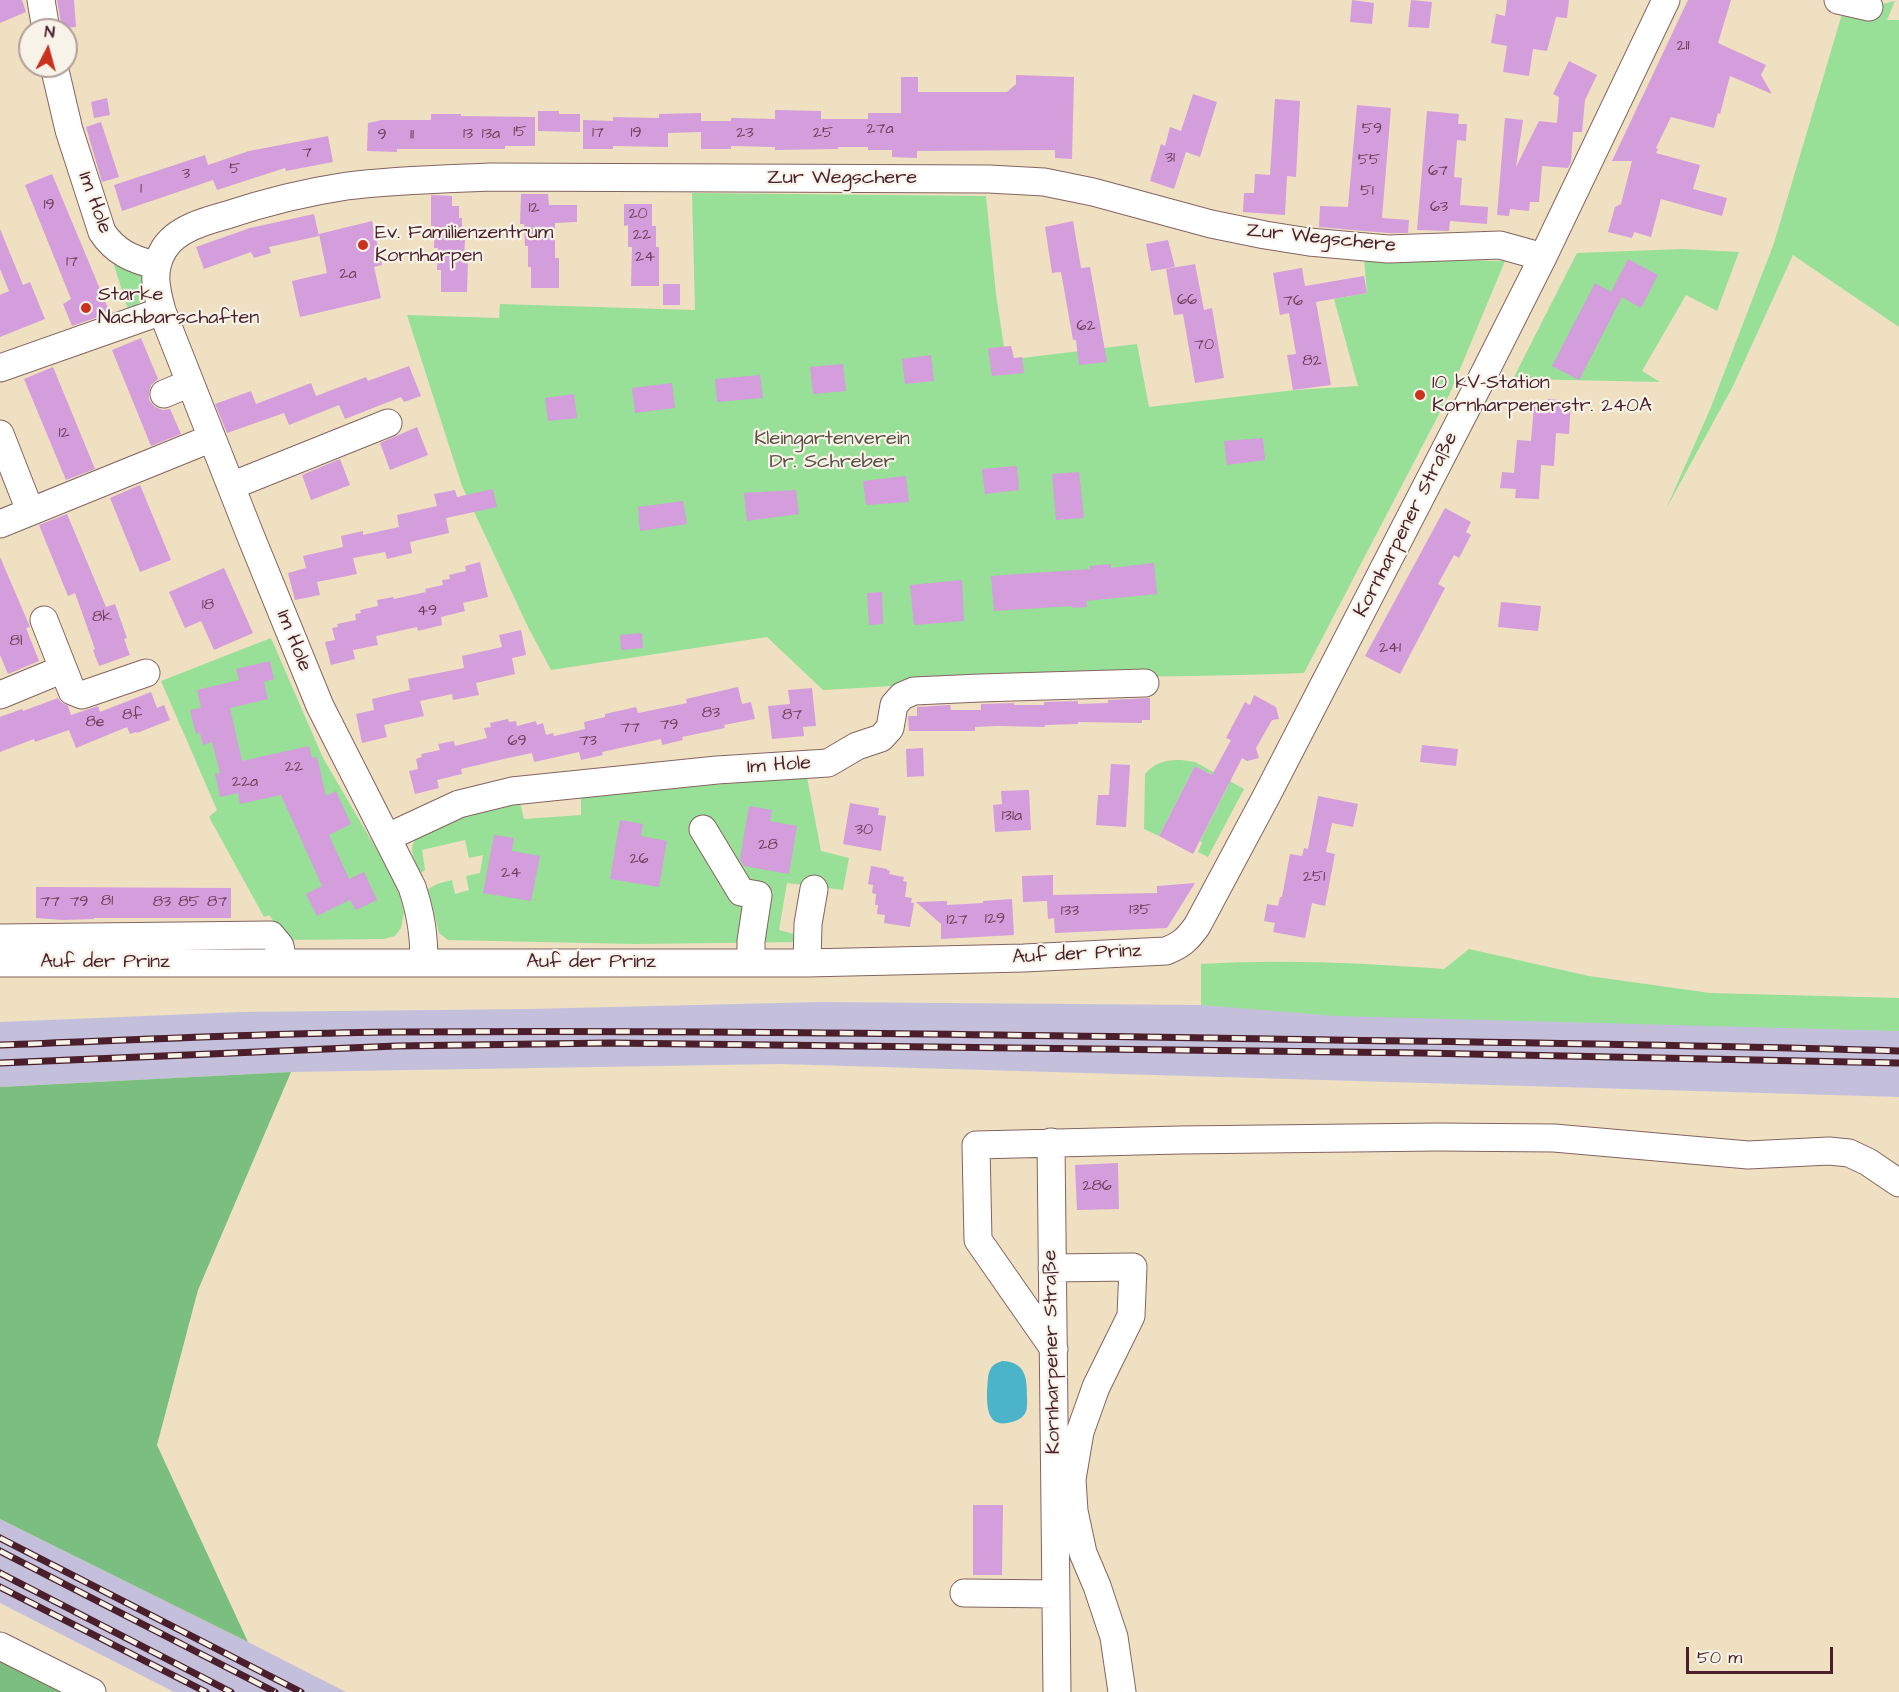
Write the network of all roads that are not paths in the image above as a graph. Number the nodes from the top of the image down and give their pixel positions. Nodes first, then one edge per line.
1 (40, 0) edge
2 (1666, 0) edge
3 (1838, 0) edge
4 (1869, 7) dead end
5 (44, 18) edge
6 (57, 78) edge
7 (1543, 257) junction
8 (156, 265) junction
9 (162, 311) junction
10 (0, 368) edge
11 (190, 383) junction
12 (164, 394) dead end
13 (388, 423) dead end
14 (0, 434) edge
15 (212, 438) junction
16 (231, 486) junction
17 (27, 503) dead end
18 (0, 524) edge
19 (44, 620) dead end
20 (63, 669) junction
21 (147, 673) dead end
22 (1145, 683) dead end
23 (0, 695) edge
24 (704, 829) dead end
25 (388, 837) junction
26 (814, 889) dead end
27 (0, 938) edge
28 (1181, 945) joint
29 (0, 963) edge
30 (283, 963) junction
31 (424, 963) junction
32 (751, 963) junction
33 (807, 963) junction
34 (1051, 1142) junction
35 (1899, 1183) edge
36 (1052, 1268) junction
37 (1054, 1349) junction
38 (964, 1593) dead end
39 (1056, 1594) junction
40 (0, 1646) edge
41 (92, 1692) edge
42 (1057, 1692) edge
43 (1122, 1692) edge

1 - 5 street
2 - 7 street, Kornharpener Straße
3 - 4 street
6 - 8 street, Im Hole
7 - 8 street, Zur Wegschere
7 - 28 street, Kornharpener Straße
8 - 9 street, Im Hole
9 - 10 street
9 - 11 street, Im Hole
11 - 12 street
11 - 15 street, Im Hole
13 - 16 street
14 - 17 street
15 - 16 street, Im Hole
15 - 18 street
16 - 25 street, Im Hole
19 - 20 street
20 - 21 street
20 - 23 street
22 - 25 street, Im Hole
24 - 32 street
25 - 31 street, Im Hole
26 - 33 street
27 - 30 street
28 - 33 street, Auf der Prinz
29 - 30 street, Auf der Prinz
30 - 31 street, Auf der Prinz
31 - 32 street, Auf der Prinz
32 - 33 street, Auf der Prinz
34 - 35 street
34 - 36 street, Kornharpener Straße
34 - 37 street
36 - 37 street, Kornharpener Straße
36 - 43 street
37 - 39 street, Kornharpener Straße
38 - 39 street
39 - 42 street, Kornharpener Straße
40 - 41 street

